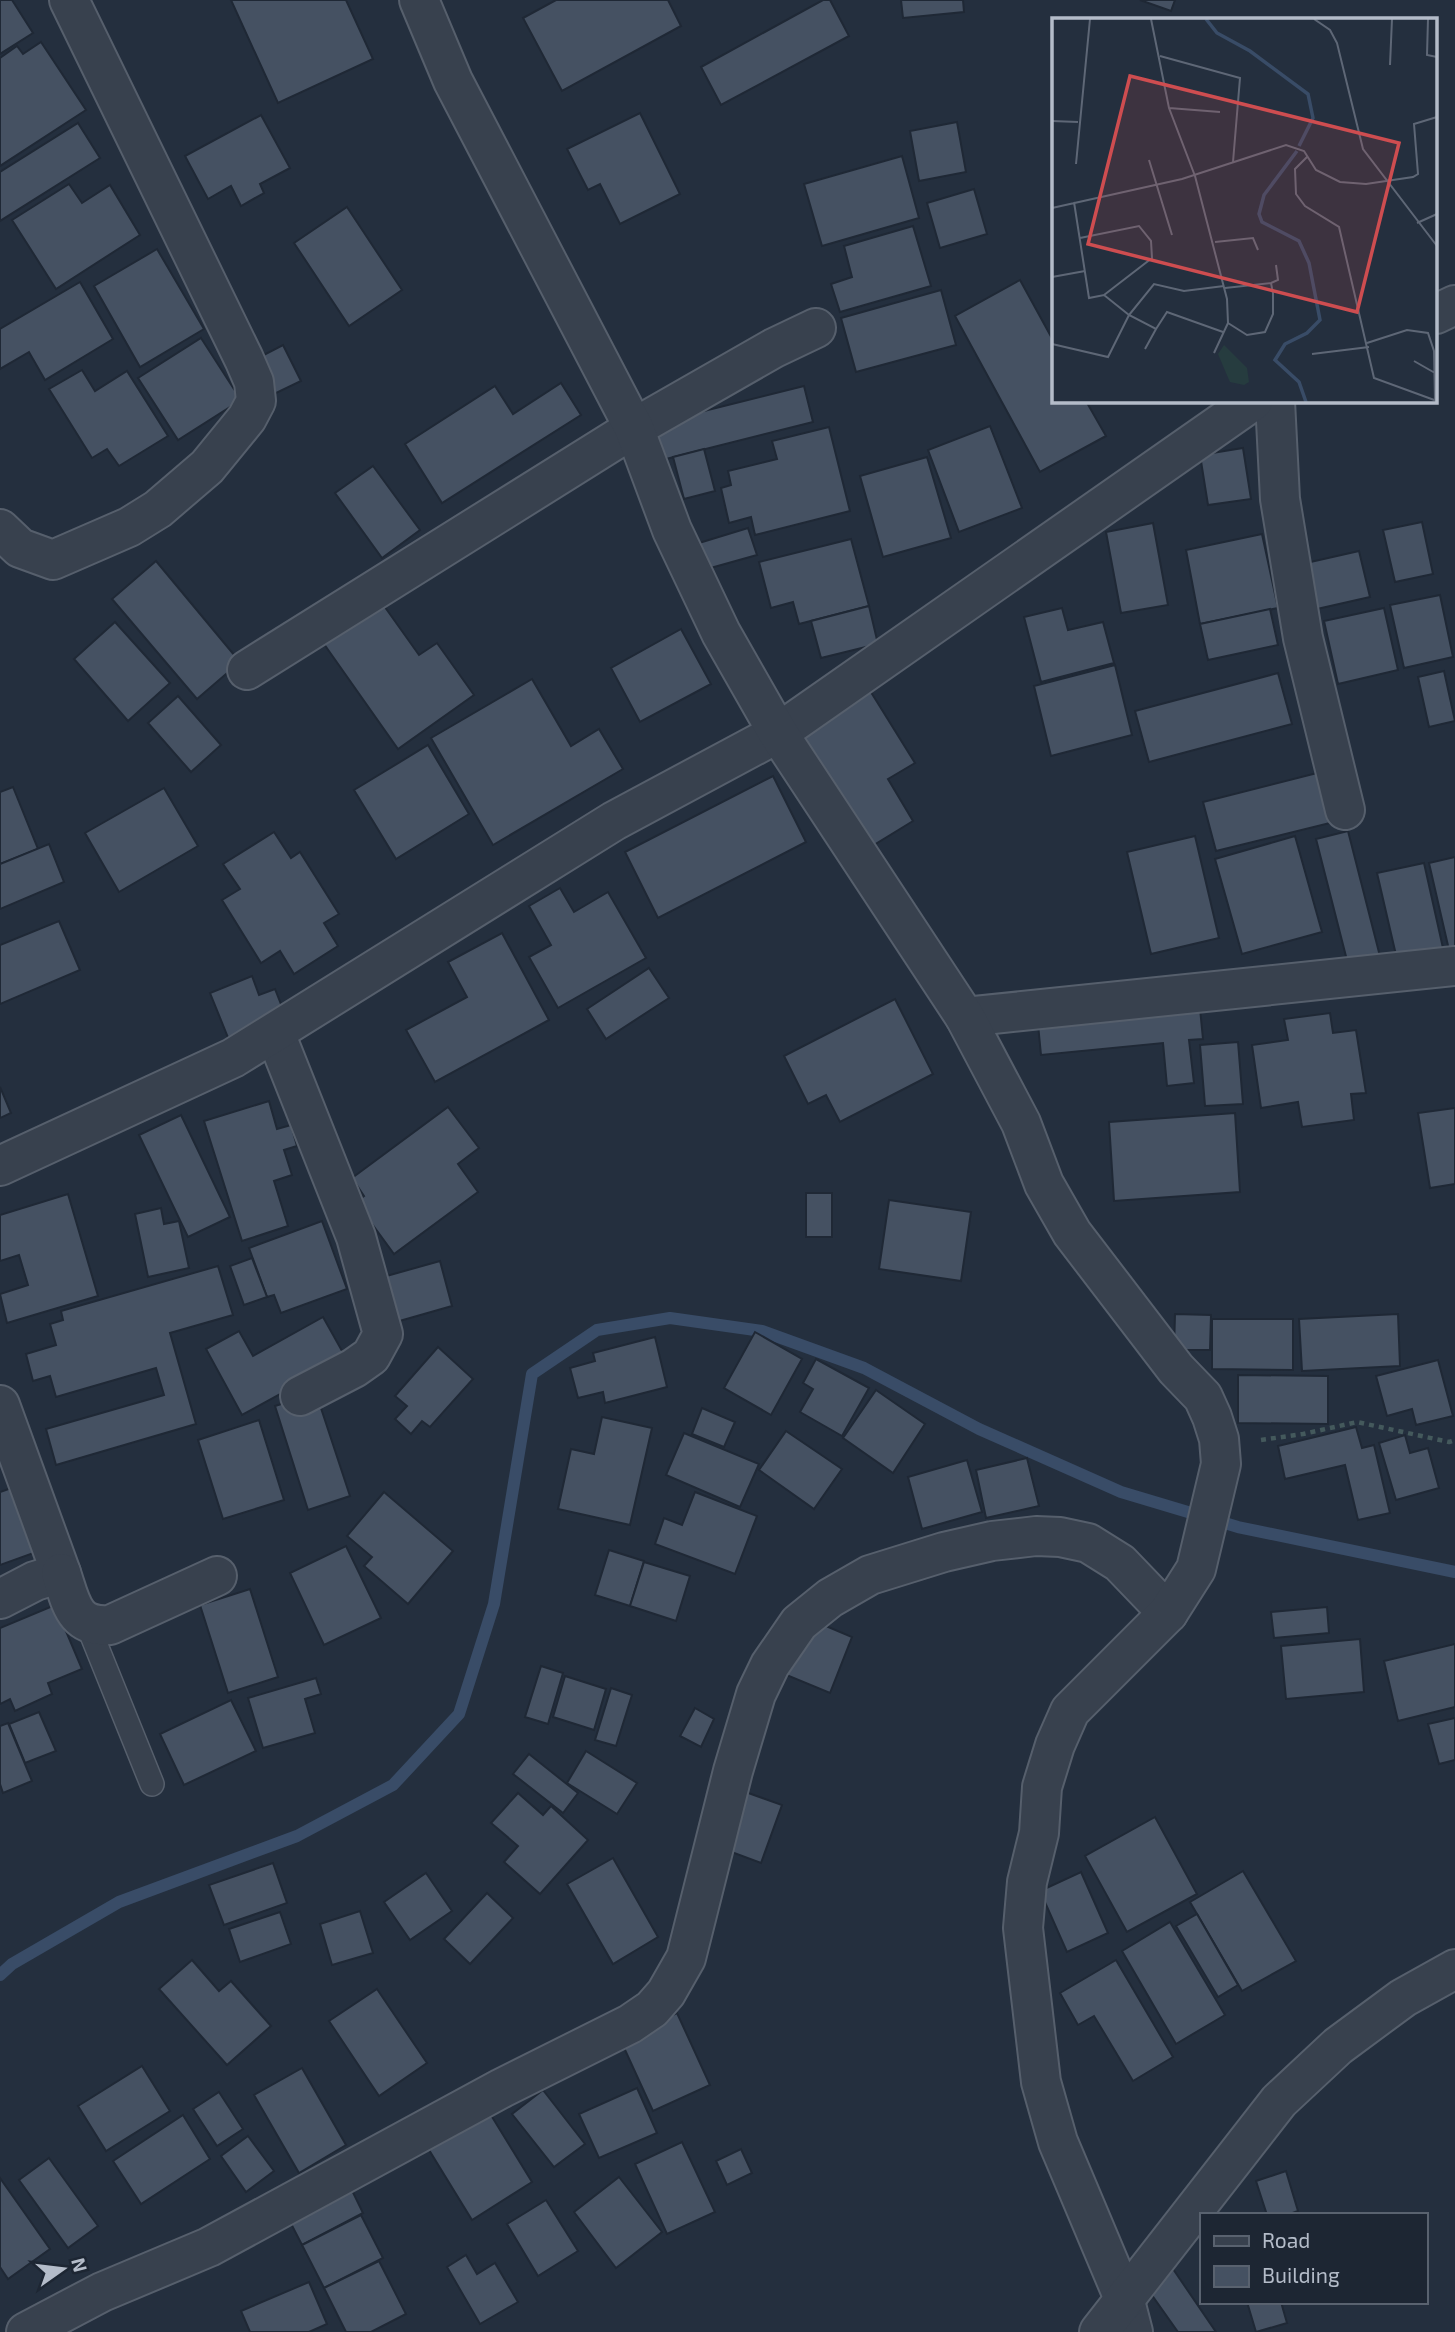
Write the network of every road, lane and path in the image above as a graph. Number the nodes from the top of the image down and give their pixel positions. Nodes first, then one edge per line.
1 (69, 0) edge
2 (419, 0) edge
3 (1455, 305) edge
4 (1438, 313) edge
5 (816, 328) dead end
6 (1252, 402) edge
7 (1275, 402) edge
8 (634, 428) junction
9 (0, 529) edge
10 (247, 670) dead end
11 (778, 733) junction
12 (1345, 810) dead end
13 (1455, 966) edge
14 (965, 1017) junction
15 (275, 1033) junction
16 (0, 1166) edge
17 (300, 1396) dead end
18 (0, 1405) edge
19 (1253, 1438) dead end
20 (1455, 1440) edge
21 (61, 1573) junction
22 (217, 1576) dead end
23 (0, 1599) edge
24 (1168, 1613) junction
25 (87, 1623) junction
26 (152, 1784) dead end
27 (1455, 1969) edge
28 (1201, 2213) edge
29 (1200, 2214) edge
30 (1129, 2316) edge
31 (26, 2332) edge
32 (1099, 2332) edge

1 - 9 street
2 - 8 street
3 - 4 street
5 - 8 street
6 - 11 street
7 - 12 street
8 - 10 street
8 - 11 street
11 - 14 street
11 - 15 street
13 - 14 street
14 - 24 street
15 - 16 street
15 - 17 street
18 - 21 street
19 - 20 path
21 - 23 street
21 - 25 street
22 - 25 street
24 - 30 street
24 - 31 street
25 - 26 lane
27 - 28 street
29 - 30 street
30 - 32 street

